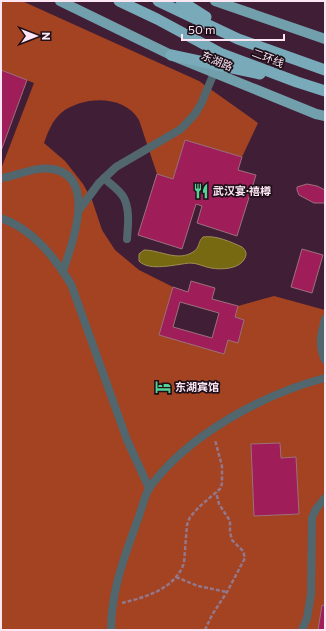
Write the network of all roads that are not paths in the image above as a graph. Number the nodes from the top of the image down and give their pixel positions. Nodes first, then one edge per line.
1 (60, 1) edge
2 (119, 1) edge
3 (158, 1) edge
4 (181, 1) edge
5 (215, 1) edge
6 (238, 39) junction
7 (325, 39) edge
8 (171, 55) junction
9 (325, 70) edge
10 (214, 73) junction
11 (297, 82) junction
12 (325, 91) edge
13 (325, 116) edge
14 (1, 178) edge
15 (104, 178) junction
16 (79, 210) junction
17 (1, 218) edge
18 (127, 239) dead end
19 (63, 271) junction
20 (325, 319) edge
21 (325, 360) edge
22 (325, 378) edge
23 (149, 488) junction
24 (325, 498) edge
25 (111, 630) edge
26 (302, 630) edge

1 - 8 main road, 东湖路
2 - 11 highway, 二环线
3 - 6 highway, 二环线
4 - 6 highway
5 - 7 main road
6 - 9 highway, 二环线
8 - 10 main road, 东湖路
8 - 11 highway
10 - 13 main road, 东湖路
10 - 15 lane
11 - 12 highway, 二环线
14 - 16 lane
15 - 16 lane
15 - 18 lane
16 - 19 lane
17 - 19 lane
19 - 23 lane
20 - 21 lane
22 - 23 lane
23 - 25 lane
24 - 26 lane

